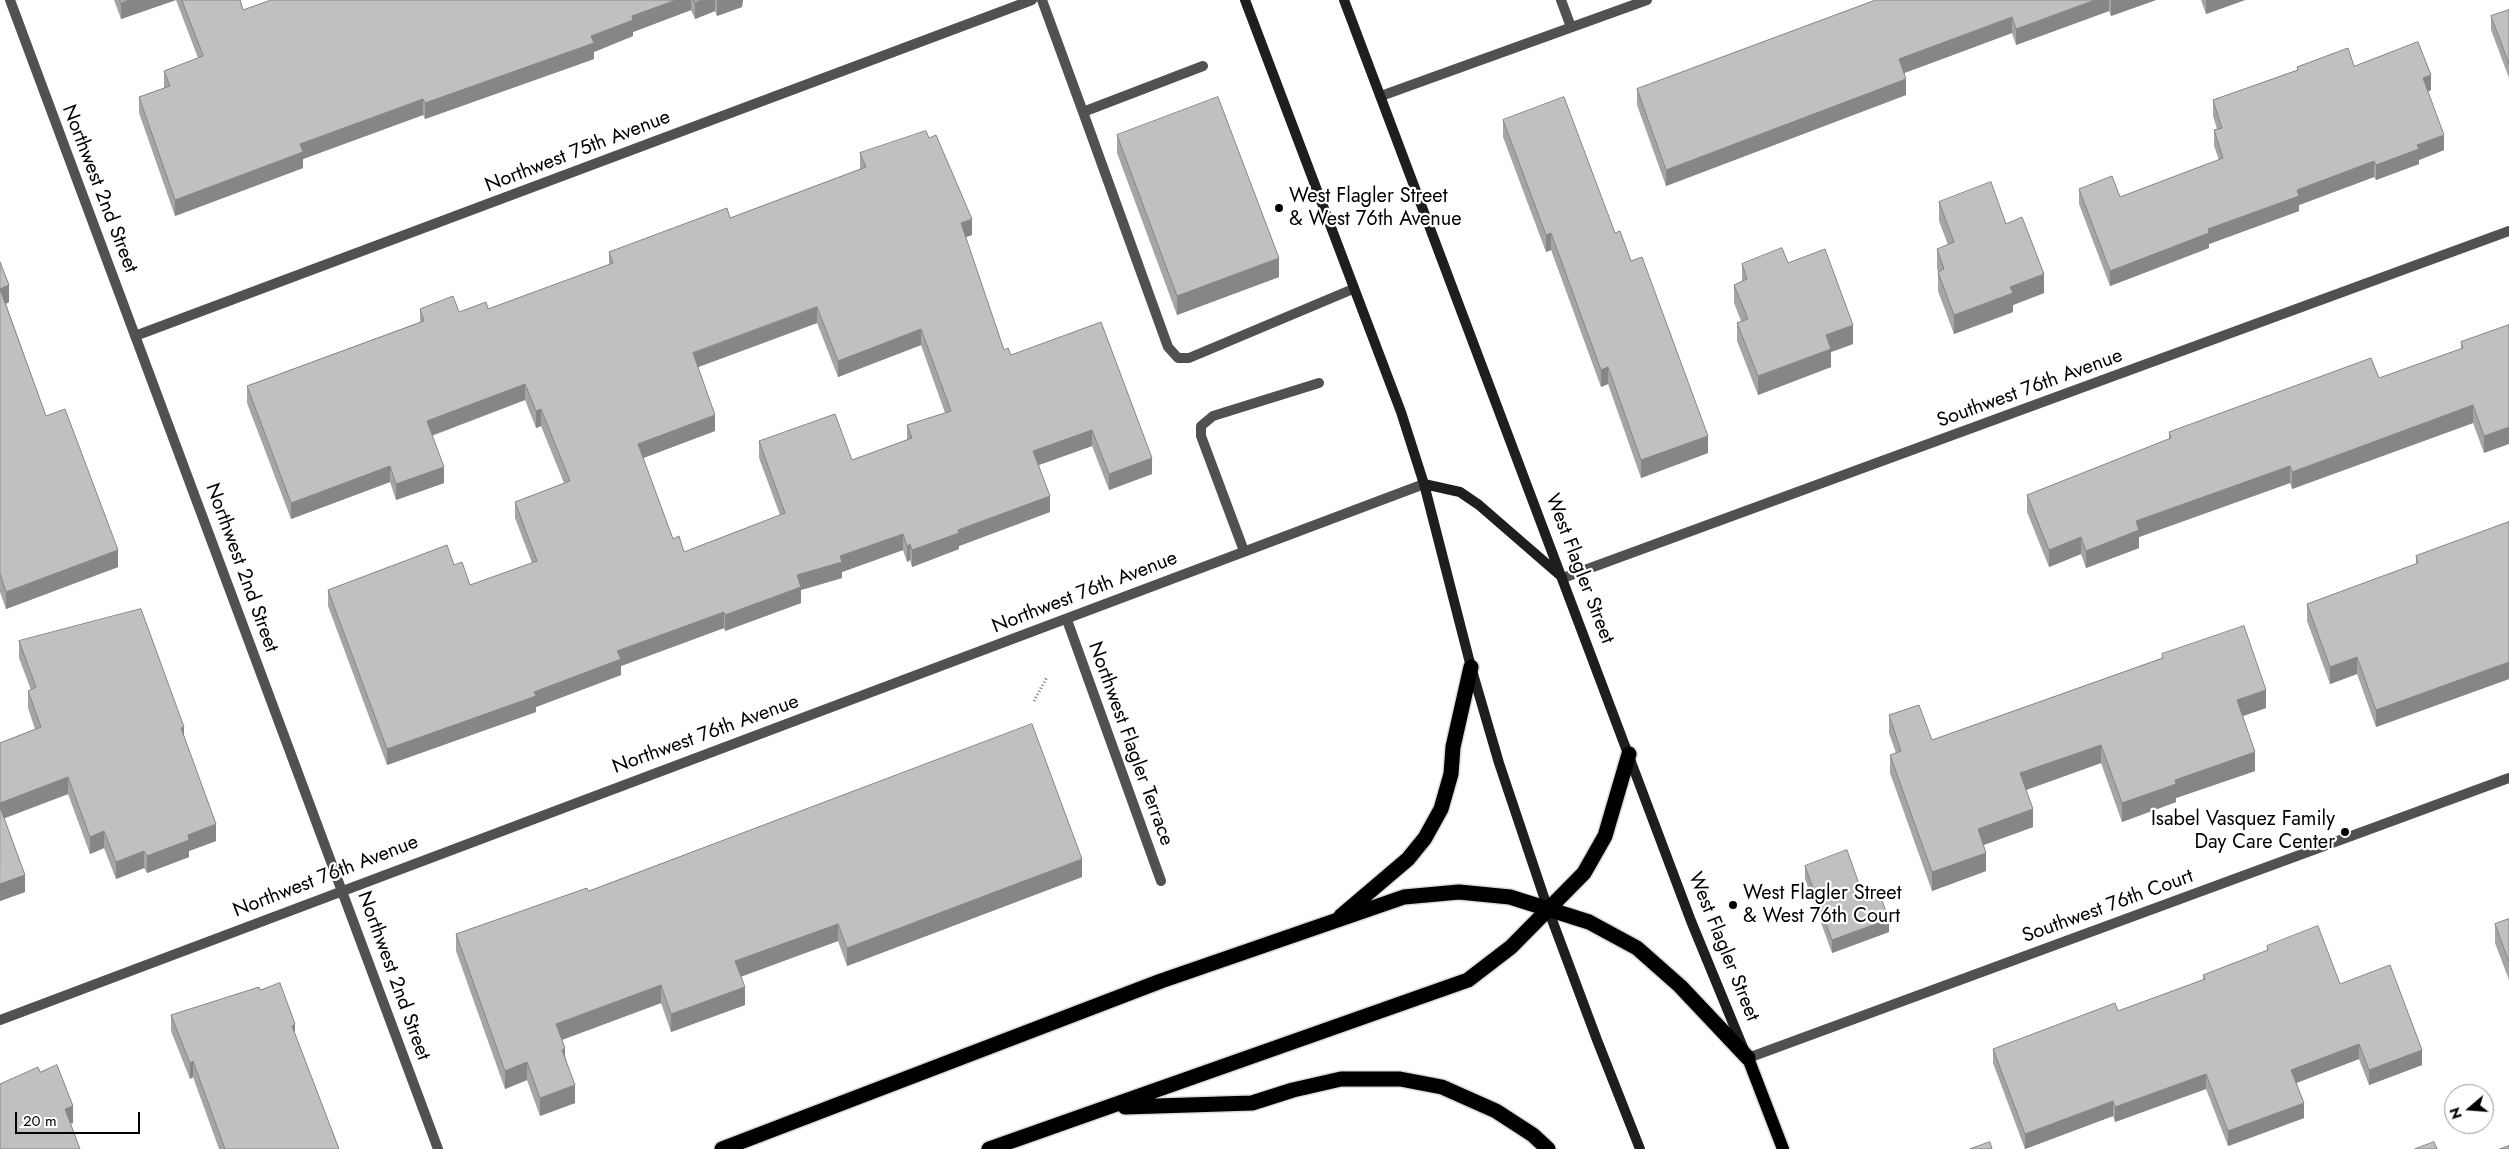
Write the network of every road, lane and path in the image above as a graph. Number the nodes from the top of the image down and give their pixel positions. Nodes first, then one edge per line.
1 (10, 0) edge
2 (1032, 0) edge
3 (1042, 0) edge
4 (1245, 0) edge
5 (1344, 0) edge
6 (1562, 0) edge
7 (1647, 0) edge
8 (1572, 27) junction
9 (1203, 66) dead end
10 (1380, 96) junction
11 (1083, 112) junction
12 (2509, 231) edge
13 (1353, 289) junction
14 (136, 336) junction
15 (1319, 382) dead end
16 (1424, 484) junction
17 (1244, 551) junction
18 (1562, 578) junction
19 (1067, 620) junction
20 (1471, 668) junction
21 (1047, 677) dead end
22 (1034, 701) dead end
23 (1628, 754) junction
24 (2509, 778) edge
25 (1161, 881) dead end
26 (343, 890) junction
27 (1548, 908) junction
28 (1334, 922) junction
29 (0, 1020) edge
30 (1748, 1058) junction
31 (1111, 1107) junction
32 (438, 1149) edge
33 (722, 1149) edge
34 (989, 1149) edge
35 (1548, 1149) edge
36 (1640, 1149) edge
37 (1783, 1149) edge

1 - 14 street, Northwest 2nd Street
2 - 14 street, Northwest 75th Avenue
3 - 11 street
4 - 13 main road
5 - 10 main road, West Flagler Street
6 - 8 street
7 - 8 street
8 - 10 street
9 - 11 street
10 - 18 main road, West Flagler Street
11 - 13 street
12 - 18 street, Southwest 76th Avenue
13 - 16 main road
14 - 26 street, Northwest 2nd Street
15 - 17 street
16 - 17 street, Northwest 76th Avenue
16 - 18 main road
16 - 20 main road
17 - 19 street, Northwest 76th Avenue
18 - 23 main road, West Flagler Street
19 - 25 street, Northwest Flagler Terrace
19 - 26 street, Northwest 76th Avenue
20 - 27 main road
20 - 28 highway
21 - 22 path
23 - 27 highway
23 - 30 main road, West Flagler Street
24 - 30 street, Southwest 76th Court
26 - 29 street, Northwest 76th Avenue
26 - 32 street, Northwest 2nd Street
27 - 28 highway
27 - 30 highway
27 - 31 highway
27 - 36 main road
28 - 33 highway
30 - 37 main road, West Flagler Street
31 - 34 highway
31 - 35 highway

